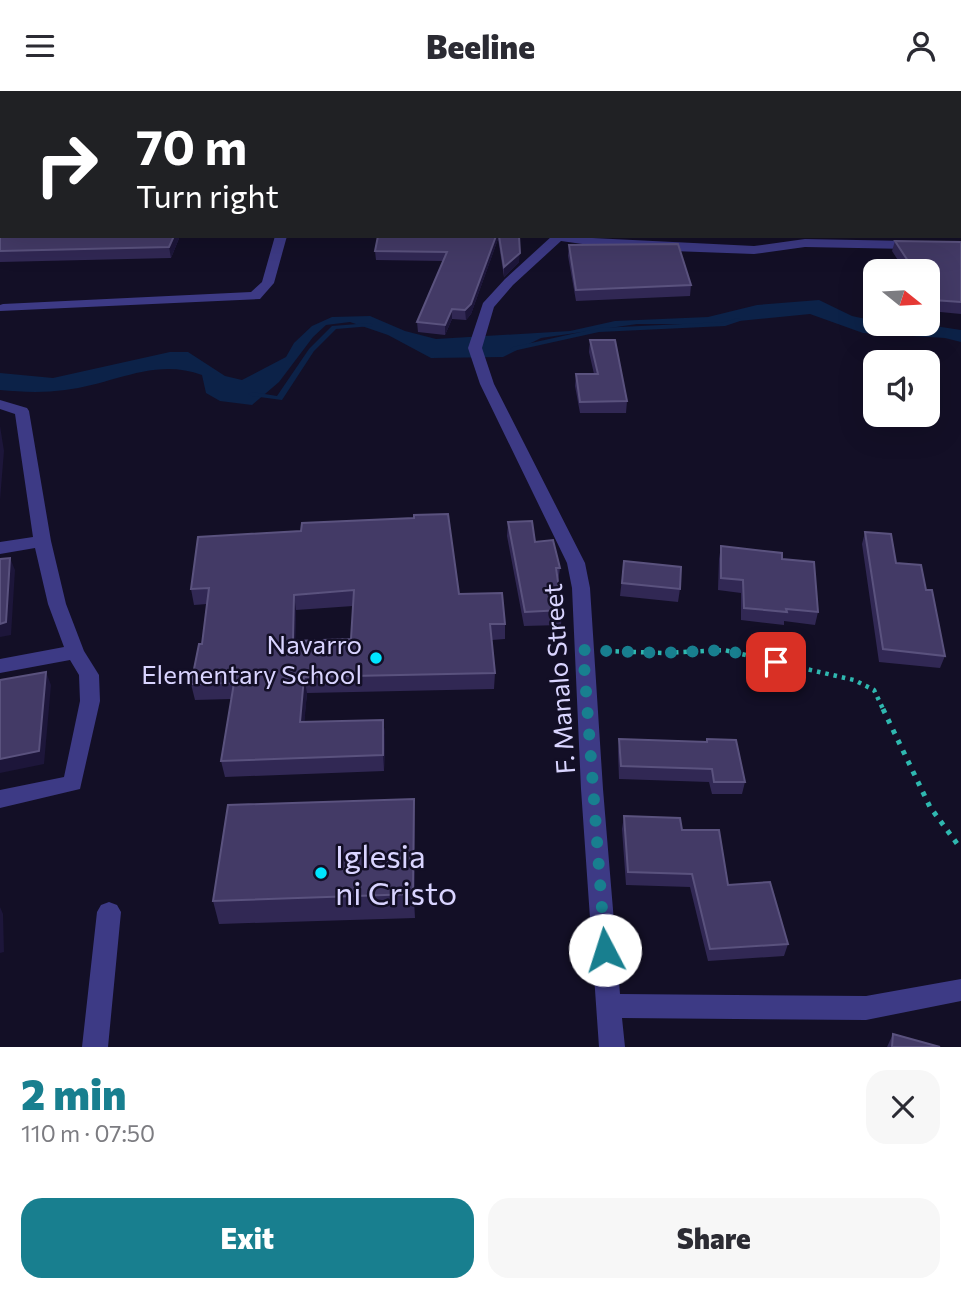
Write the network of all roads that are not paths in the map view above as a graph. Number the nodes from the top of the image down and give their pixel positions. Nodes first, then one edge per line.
1 (280, 238) edge
2 (558, 238) edge
3 (566, 238) edge
4 (944, 241) edge
5 (961, 246) edge
6 (3, 308) dead end
7 (0, 404) edge
8 (42, 541) junction
9 (0, 548) edge
10 (75, 652) junction
11 (0, 666) edge
12 (0, 799) edge
13 (109, 912) dead end
14 (961, 990) edge
15 (609, 1006) junction
16 (95, 1047) edge
17 (612, 1047) edge

1 - 6 street
2 - 15 street, F. Manalo Street
3 - 4 street
4 - 5 street
7 - 8 street
8 - 9 street
8 - 10 street
10 - 11 street
10 - 12 street
13 - 16 street
14 - 15 street
15 - 17 street, F. Manalo Street

